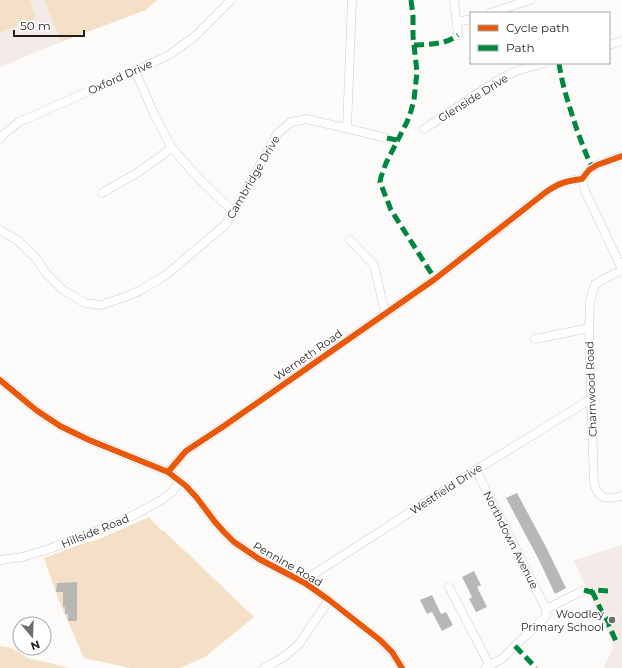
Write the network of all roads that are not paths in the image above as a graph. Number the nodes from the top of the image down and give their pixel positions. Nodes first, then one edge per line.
1 (232, 0) edge
2 (352, 0) edge
3 (454, 0) edge
4 (530, 0) edge
5 (493, 12) edge
6 (470, 19) edge
7 (456, 22) junction
8 (458, 35) dead end
9 (622, 41) edge
10 (610, 45) edge
11 (541, 64) edge
12 (134, 71) junction
13 (347, 128) junction
14 (424, 129) dead end
15 (387, 138) dead end
16 (0, 140) edge
17 (172, 148) junction
18 (622, 156) edge
19 (582, 179) junction
20 (102, 193) dead end
21 (234, 212) junction
22 (0, 230) edge
23 (350, 240) dead end
24 (622, 270) edge
25 (385, 313) junction
26 (589, 328) junction
27 (535, 339) dead end
28 (0, 380) edge
29 (591, 399) junction
30 (476, 470) junction
31 (168, 472) junction
32 (180, 480) junction
33 (622, 496) edge
34 (0, 560) edge
35 (304, 583) junction
36 (449, 587) dead end
37 (584, 590) dead end
38 (329, 600) junction
39 (546, 609) junction
40 (488, 667) edge
41 (264, 668) edge
42 (402, 668) edge

1 - 12 street, Oxford Drive
2 - 13 street
3 - 7 street
4 - 5 street
6 - 7 street
7 - 8 street
9 - 10 street
11 - 14 street, Glenside Drive
12 - 16 street, Oxford Drive
12 - 17 street
13 - 15 street, Cambridge Drive
13 - 21 street, Cambridge Drive
17 - 20 street
17 - 21 street
18 - 19 street
19 - 24 street
19 - 25 street, Werneth Road
21 - 22 street, Cambridge Drive
23 - 25 street
24 - 26 street, Charnwood Road
25 - 31 street, Werneth Road
26 - 27 street
26 - 29 street, Charnwood Road
28 - 31 street
29 - 30 street, Westfield Drive
29 - 33 street, Charnwood Road
30 - 35 street, Westfield Drive
30 - 39 street, Northdown Avenue
31 - 32 street, Pennine Road
32 - 34 street, Hillside Road
32 - 35 street, Pennine Road
35 - 38 street, Pennine Road
36 - 40 street
37 - 39 street
38 - 41 street
38 - 42 street, Pennine Road
39 - 40 street

